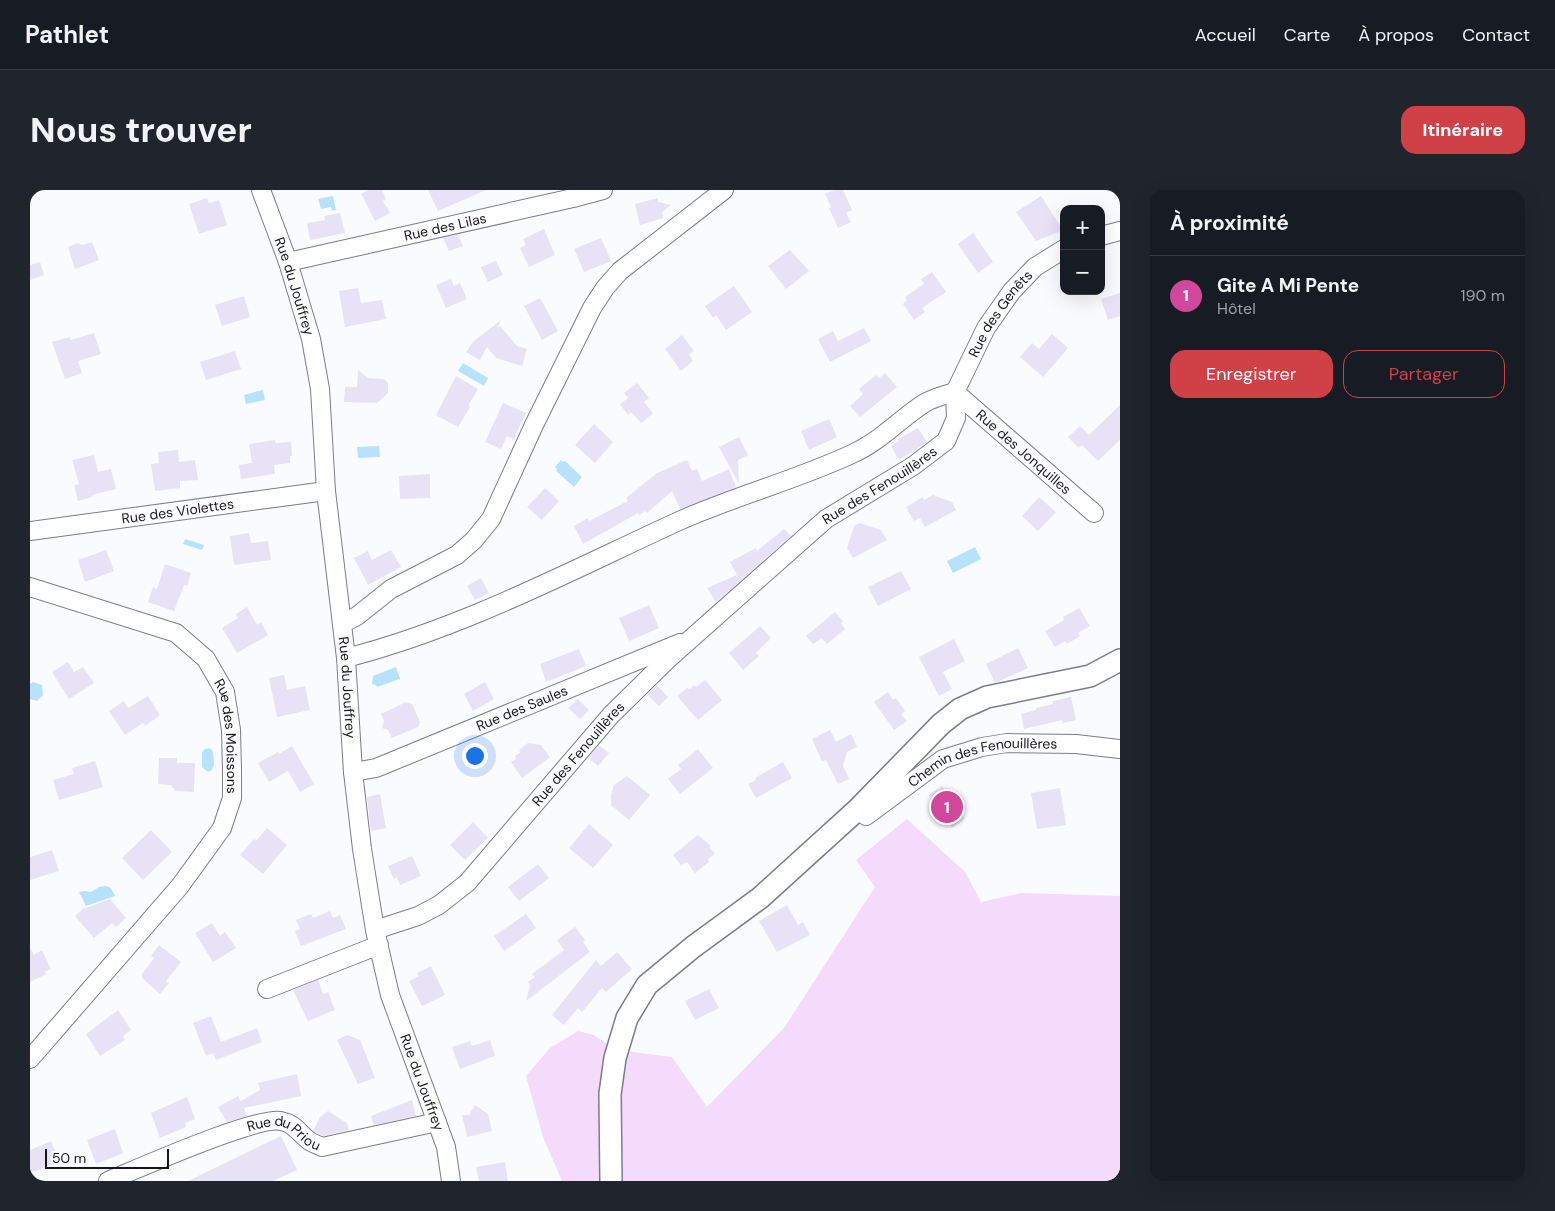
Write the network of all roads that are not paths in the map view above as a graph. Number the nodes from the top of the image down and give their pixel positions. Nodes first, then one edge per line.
1 (261, 190) edge
2 (603, 190) edge
3 (724, 190) edge
4 (1120, 231) edge
5 (1105, 235) edge
6 (1062, 250) edge
7 (288, 262) junction
8 (955, 392) junction
9 (326, 491) junction
10 (1094, 513) dead end
11 (30, 531) edge
12 (30, 587) edge
13 (342, 624) junction
14 (690, 639) junction
15 (346, 658) junction
16 (1120, 660) edge
17 (1120, 749) edge
18 (353, 772) junction
19 (858, 810) junction
20 (377, 937) junction
21 (267, 989) dead end
22 (30, 1059) edge
23 (437, 1122) junction
24 (108, 1181) edge
25 (451, 1181) edge
26 (611, 1181) edge

1 - 7 street, Rue du Jouffrey
2 - 7 street, Rue des Lilas
3 - 13 street
4 - 5 street
6 - 8 street, Rue des Genêts
7 - 9 street, Rue du Jouffrey
8 - 10 street, Rue des Jonquilles
8 - 14 street, Rue des Fenouillères
8 - 15 street
9 - 11 street, Rue des Violettes
9 - 13 street, Rue du Jouffrey
12 - 22 street, Rue des Moissons
13 - 15 street, Rue du Jouffrey
14 - 18 street, Rue des Saules
14 - 20 street, Rue des Fenouillères
15 - 18 street, Rue du Jouffrey
16 - 19 street
17 - 19 street, Chemin des Fenouillères
18 - 20 street, Rue du Jouffrey
19 - 26 street
20 - 21 street, Rue des Fenouillères
20 - 23 street, Rue du Jouffrey
23 - 24 street, Rue du Priou
23 - 25 street, Rue du Jouffrey

